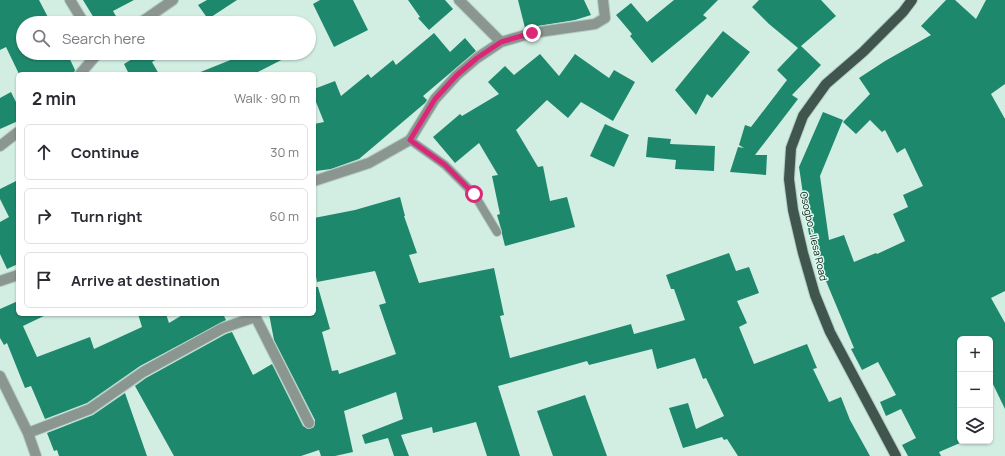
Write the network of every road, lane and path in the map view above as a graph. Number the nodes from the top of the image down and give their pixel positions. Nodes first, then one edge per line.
1 (70, 0) edge
2 (459, 0) edge
3 (603, 0) edge
4 (912, 0) edge
5 (170, 1) edge
6 (80, 16) edge
7 (150, 16) edge
8 (501, 42) junction
9 (92, 60) edge
10 (82, 72) edge
11 (16, 134) edge
12 (410, 140) junction
13 (0, 146) edge
14 (316, 180) edge
15 (496, 232) dead end
16 (16, 276) edge
17 (0, 281) edge
18 (253, 316) edge
19 (256, 316) edge
20 (0, 376) edge
21 (309, 423) dead end
22 (28, 433) junction
23 (36, 456) edge
24 (896, 456) edge

1 - 6 street
2 - 8 street
3 - 8 street
4 - 24 main road, Osogbo - Ilesa Road
5 - 7 street
8 - 12 street
9 - 10 street
11 - 13 street
12 - 14 street
12 - 15 lane
16 - 17 street
18 - 22 street
19 - 21 street
20 - 22 street
22 - 23 street

